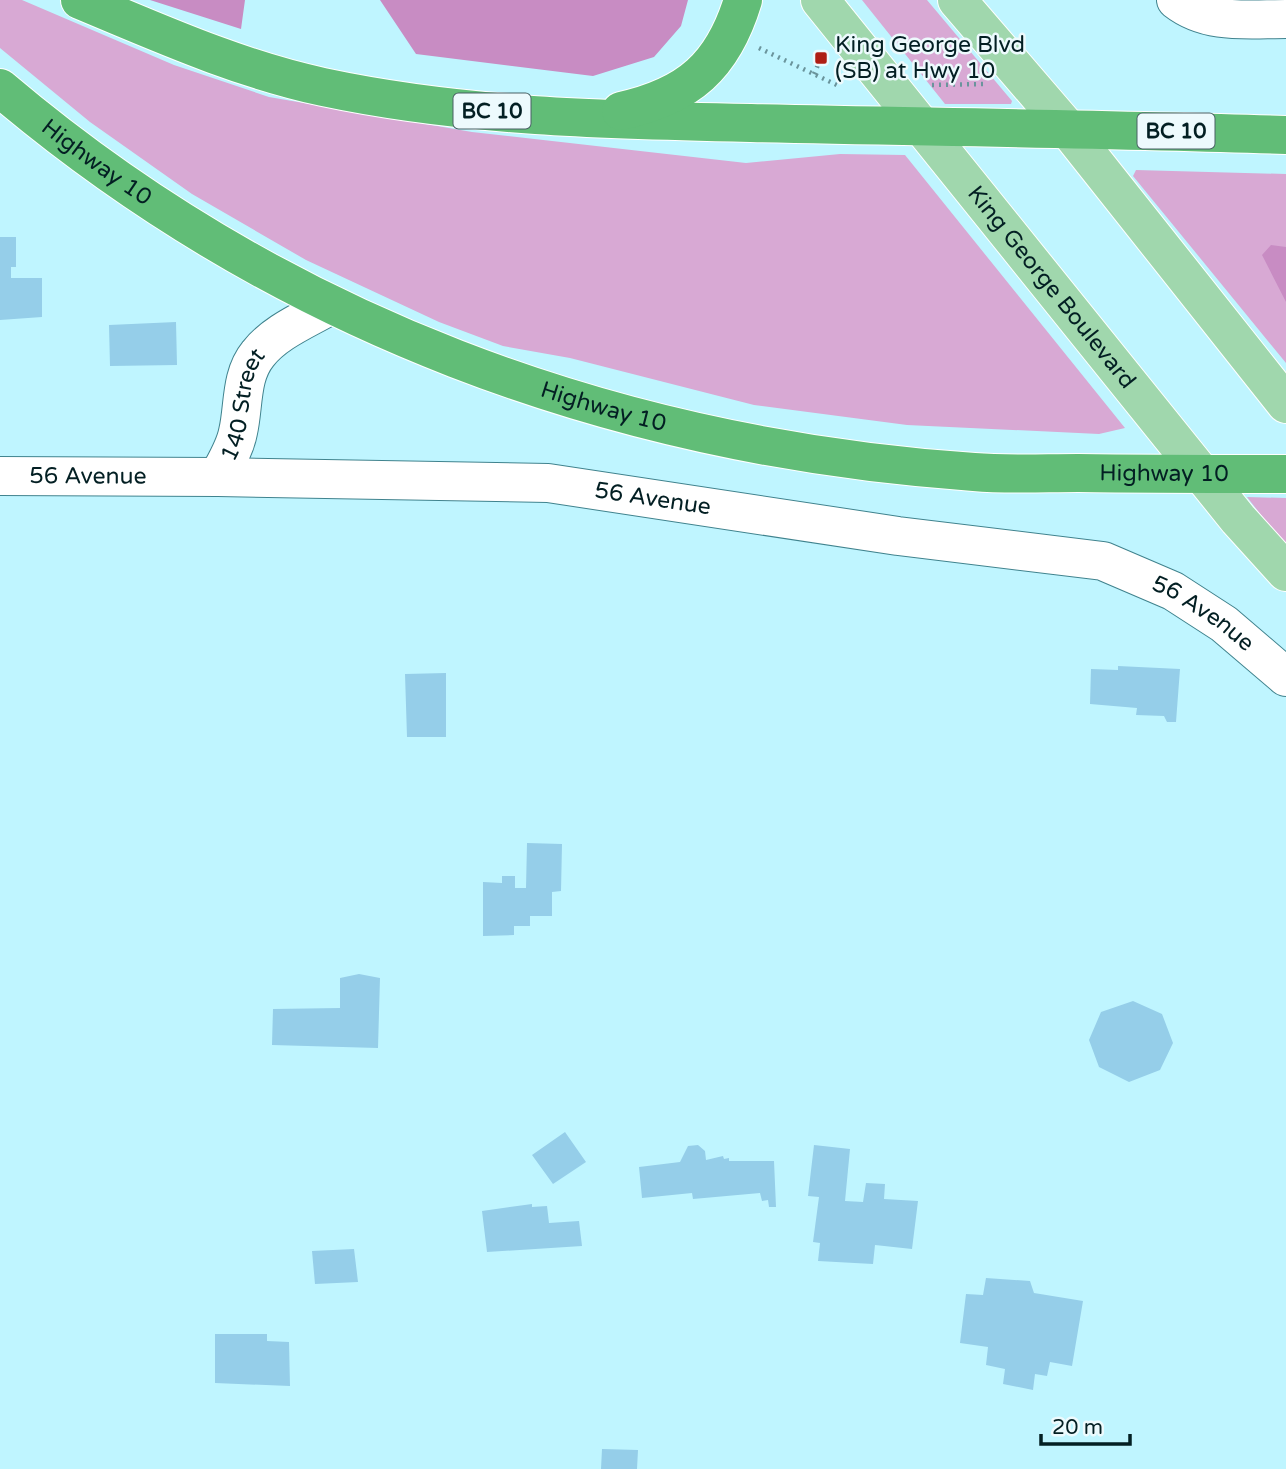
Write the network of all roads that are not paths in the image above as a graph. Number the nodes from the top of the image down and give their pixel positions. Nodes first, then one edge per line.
1 (80, 0) edge
2 (743, 0) edge
3 (820, 0) edge
4 (957, 0) edge
5 (1176, 0) edge
6 (1286, 19) edge
7 (0, 88) edge
8 (584, 119) junction
9 (920, 127) junction
10 (1067, 128) junction
11 (1286, 135) edge
12 (329, 306) junction
13 (1286, 404) edge
14 (1202, 474) junction
15 (1286, 474) edge
16 (0, 476) edge
17 (218, 477) junction
18 (1286, 572) edge
19 (1280, 671) edge

1 - 8 highway, BC 10
2 - 8 highway
3 - 9 main road, King George Boulevard
4 - 10 main road
5 - 6 street
7 - 12 highway, Highway 10
8 - 9 highway, BC 10
9 - 10 highway, BC 10
9 - 14 main road, King George Boulevard
10 - 11 highway, BC 10
10 - 13 main road
12 - 14 highway, Highway 10
12 - 17 street, 140 Street
14 - 15 highway, Highway 10
14 - 18 main road, King George Boulevard
16 - 17 street, 56 Avenue
17 - 19 street, 56 Avenue

